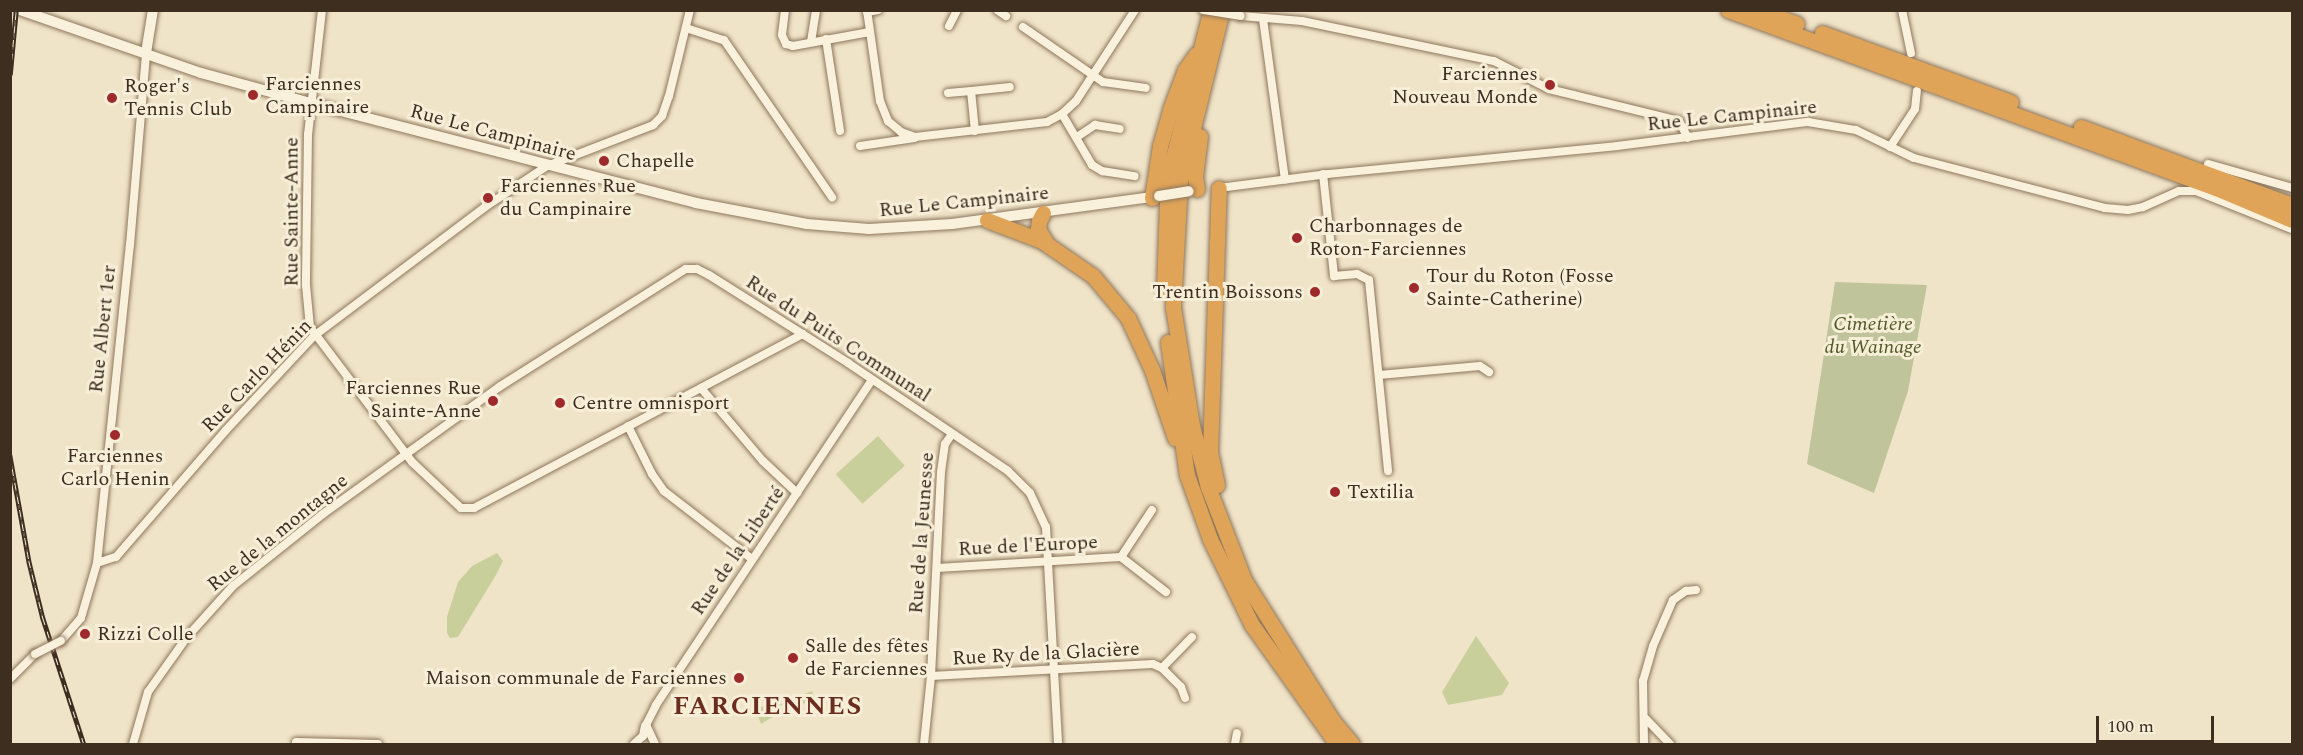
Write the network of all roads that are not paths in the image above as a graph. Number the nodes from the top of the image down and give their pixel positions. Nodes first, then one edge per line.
1 (20, 10) edge
2 (153, 10) edge
3 (322, 10) edge
4 (690, 10) edge
5 (785, 10) edge
6 (816, 10) edge
7 (878, 10) edge
8 (957, 10) edge
9 (997, 10) edge
10 (1135, 10) edge
11 (1203, 10) edge
12 (1211, 10) edge
13 (1222, 10) edge
14 (1728, 10) edge
15 (1759, 10) edge
16 (1902, 10) edge
17 (867, 11) edge
18 (1280, 15) edge
19 (1006, 16) dead end
20 (1263, 19) junction
21 (949, 26) dead end
22 (1023, 27) dead end
23 (686, 28) junction
24 (870, 32) junction
25 (826, 39) junction
26 (811, 42) junction
27 (1202, 44) junction
28 (146, 53) junction
29 (1911, 53) dead end
30 (1210, 59) junction
31 (1094, 76) junction
32 (1010, 87) dead end
33 (1146, 88) dead end
34 (1917, 90) dead end
35 (970, 91) junction
36 (948, 93) dead end
37 (311, 102) junction
38 (1062, 114) junction
39 (1120, 129) dead end
40 (840, 131) dead end
41 (975, 131) junction
42 (915, 137) junction
43 (1077, 137) junction
44 (1688, 138) junction
45 (860, 146) dead end
46 (1890, 147) junction
47 (2208, 164) dead end
48 (547, 166) junction
49 (1323, 174) junction
50 (1135, 176) dead end
51 (1285, 180) junction
52 (1219, 188) junction
53 (2292, 188) edge
54 (1193, 190) junction
55 (832, 197) dead end
56 (1156, 197) junction
57 (2292, 205) edge
58 (1043, 213) junction
59 (987, 220) junction
60 (2292, 220) edge
61 (2292, 229) edge
62 (1049, 246) junction
63 (803, 334) junction
64 (314, 336) junction
65 (1489, 372) dead end
66 (1379, 375) junction
67 (872, 380) junction
68 (701, 388) junction
69 (628, 426) junction
70 (952, 434) junction
71 (408, 453) junction
72 (1389, 471) dead end
73 (1187, 475) junction
74 (797, 493) junction
75 (1152, 510) dead end
76 (1231, 549) junction
77 (1121, 557) junction
78 (752, 559) junction
79 (1049, 562) junction
80 (97, 563) junction
81 (937, 568) junction
82 (1696, 590) dead end
83 (1166, 592) dead end
84 (1192, 637) dead end
85 (1162, 668) junction
86 (1055, 669) junction
87 (931, 676) junction
88 (10, 678) edge
89 (1185, 698) dead end
90 (1646, 719) junction
91 (646, 725) junction
92 (1237, 733) dead end
93 (296, 741) dead end
94 (133, 744) edge
95 (378, 744) edge
96 (634, 744) edge
97 (655, 744) edge
98 (924, 744) edge
99 (1058, 744) edge
100 (1235, 744) edge
101 (1337, 744) edge
102 (1352, 744) edge
103 (1644, 744) edge
104 (1670, 744) edge

1 - 28 main road, Rue Le Campinaire
2 - 28 main road, Rue Albert 1er
3 - 37 street, Rue Sainte-Anne
4 - 23 street, Rue Carlo Hénin
5 - 26 street
6 - 26 street
7 - 17 street
8 - 21 street
9 - 19 street
10 - 31 street
11 - 20 street, bridge
12 - 27 highway
13 - 30 highway
14 - 60 highway
15 - 57 highway
16 - 29 street
17 - 24 street
18 - 20 street
18 - 44 street
20 - 51 street
22 - 31 street
23 - 48 street, Rue Carlo Hénin
23 - 55 street
24 - 25 street
24 - 42 street
25 - 26 street
25 - 40 street
27 - 56 highway
27 - 73 highway
28 - 37 main road, Rue Le Campinaire
28 - 80 street, Rue Albert 1er
30 - 54 highway
30 - 76 highway
31 - 33 street
31 - 38 street
32 - 35 street
34 - 46 street
35 - 36 street
35 - 41 street
37 - 48 main road, Rue Le Campinaire
37 - 64 street, Rue Sainte-Anne
38 - 41 street
38 - 43 street
39 - 43 street
41 - 42 street
42 - 45 street
43 - 50 street
44 - 46 street, Rue Le Campinaire
44 - 49 street, Rue Le Campinaire
46 - 61 street, Rue Le Campinaire
47 - 53 street
48 - 59 main road, Rue Le Campinaire
48 - 64 street, Rue Carlo Hénin
49 - 51 street, Rue Le Campinaire
49 - 66 street
51 - 52 street, Rue Le Campinaire
52 - 54 main road, Rue Le Campinaire
52 - 76 highway
54 - 56 main road, Rue Le Campinaire, bridge
56 - 58 main road, Rue Le Campinaire
58 - 59 main road, Rue Le Campinaire
58 - 62 highway
59 - 62 highway
62 - 73 highway
63 - 67 street, Rue du Puits Communal
63 - 68 street
63 - 71 street, Rue du Puits Communal
64 - 71 street, Rue Sainte-Anne
64 - 80 street, Rue Carlo Hénin
65 - 66 street
66 - 72 street
67 - 70 street, Rue du Puits Communal
67 - 74 street, Rue de la Liberté
68 - 69 street
68 - 74 street
69 - 71 street, Rue Sainte-Anne
69 - 78 street
70 - 79 street, Rue du Puits Communal
70 - 81 street, Rue de la Jeunesse
71 - 94 street, Rue de la montagne
73 - 101 highway
74 - 78 street, Rue de la Liberté
75 - 77 street, Rue de l'Europe
76 - 102 highway
77 - 79 street, Rue de l'Europe
77 - 83 street, Rue de l'Europe
78 - 91 street, Rue de la Liberté
79 - 81 street, Rue de l'Europe
79 - 86 street, Rue du Puits Communal
80 - 88 street, Rue Albert 1er, bridge
81 - 87 street, Rue de la Jeunesse
82 - 90 street
84 - 85 street, Rue Ry de la Glacière
85 - 86 street, Rue Ry de la Glacière
85 - 89 street, Rue Ry de la Glacière
86 - 87 street, Rue Ry de la Glacière
86 - 99 street, Rue du Puits Communal
87 - 98 street, Rue de la Jeunesse
90 - 103 street
90 - 104 street
91 - 96 street, Rue de la Liberté
91 - 97 street
92 - 100 street
93 - 95 street

